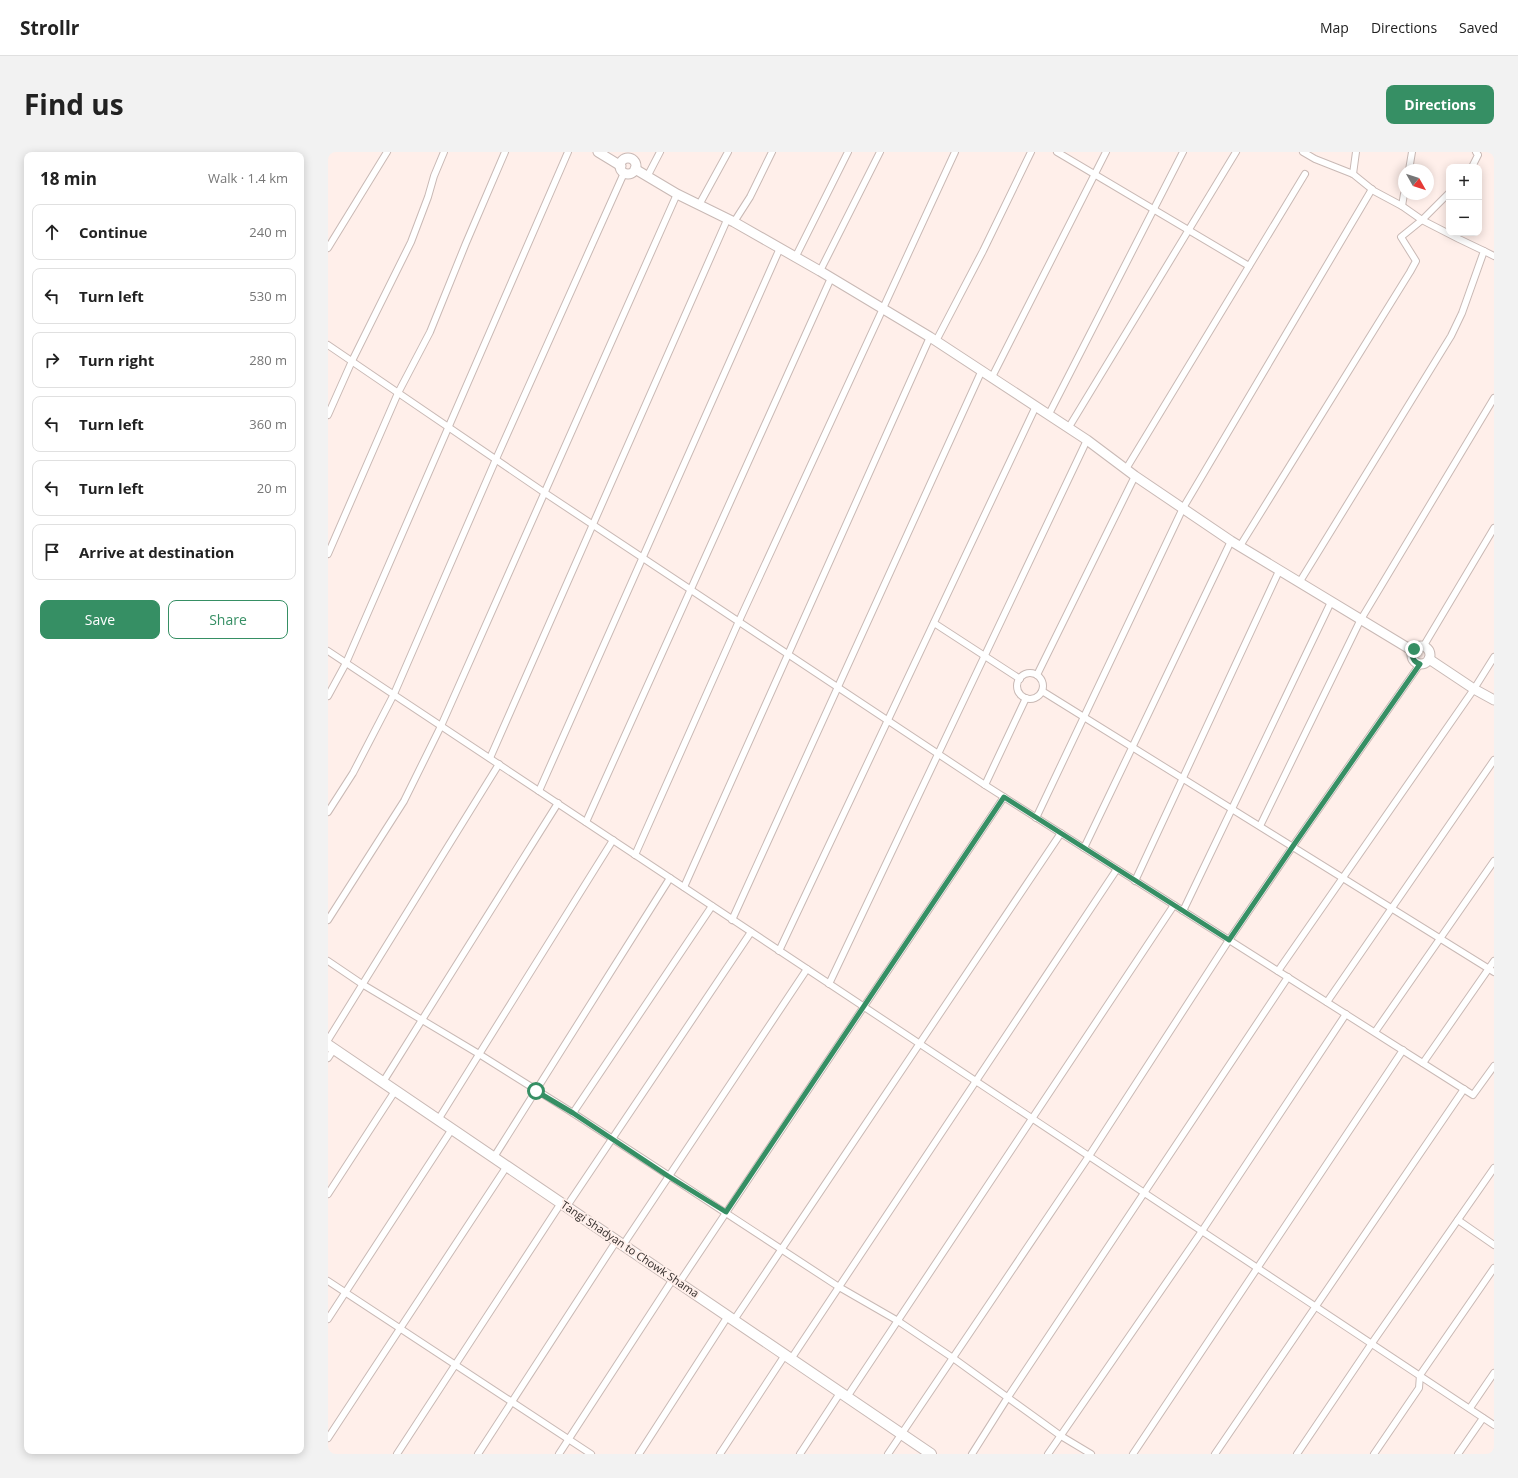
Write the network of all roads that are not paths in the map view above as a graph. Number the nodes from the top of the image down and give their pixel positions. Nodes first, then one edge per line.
1 (387, 152) edge
2 (444, 152) edge
3 (505, 152) edge
4 (568, 152) edge
5 (598, 152) edge
6 (660, 152) edge
7 (728, 152) edge
8 (772, 152) edge
9 (848, 152) edge
10 (880, 152) edge
11 (955, 152) edge
12 (1031, 152) edge
13 (1057, 152) edge
14 (1106, 152) edge
15 (1183, 152) edge
16 (1236, 152) edge
17 (1303, 152) edge
18 (1356, 152) edge
19 (1412, 152) edge
20 (1476, 152) edge
21 (1410, 164) edge
22 (1474, 164) edge
23 (622, 169) junction
24 (635, 170) junction
25 (1095, 174) junction
26 (1305, 174) dead end
27 (1353, 174) junction
28 (646, 177) junction
29 (1372, 189) junction
30 (678, 194) junction
31 (1446, 196) edge
32 (1403, 200) edge
33 (700, 205) junction
34 (1402, 206) junction
35 (1153, 209) junction
36 (1422, 220) junction
37 (730, 221) junction
38 (1188, 230) junction
39 (328, 248) edge
40 (780, 248) junction
41 (1484, 251) junction
42 (1494, 256) edge
43 (795, 258) junction
44 (1249, 266) junction
45 (820, 271) junction
46 (830, 278) junction
47 (882, 308) junction
48 (933, 339) junction
49 (328, 345) edge
50 (352, 361) junction
51 (982, 370) junction
52 (992, 377) junction
53 (398, 393) junction
54 (1494, 398) edge
55 (1036, 406) junction
56 (1049, 414) junction
57 (328, 415) edge
58 (448, 427) junction
59 (1069, 428) junction
60 (1087, 440) junction
61 (496, 459) junction
62 (1126, 469) junction
63 (1135, 476) junction
64 (545, 493) junction
65 (1183, 508) junction
66 (593, 525) junction
67 (1494, 528) edge
68 (1236, 544) junction
69 (328, 554) edge
70 (643, 558) junction
71 (1279, 571) junction
72 (1299, 583) junction
73 (690, 589) junction
74 (1331, 602) junction
75 (1360, 620) junction
76 (739, 621) junction
77 (934, 623) junction
78 (1423, 647) junction
79 (328, 651) edge
80 (1413, 652) junction
81 (788, 654) junction
82 (984, 656) junction
83 (1494, 657) edge
84 (1429, 659) junction
85 (346, 662) junction
86 (1420, 664) junction
87 (1036, 675) junction
88 (1020, 679) junction
89 (838, 687) junction
90 (1474, 689) junction
91 (1042, 691) junction
92 (394, 694) junction
93 (328, 696) edge
94 (1026, 698) junction
95 (1494, 700) edge
96 (1083, 716) junction
97 (888, 720) junction
98 (441, 726) junction
99 (1132, 747) junction
100 (938, 754) junction
101 (490, 758) junction
102 (1494, 760) edge
103 (499, 764) junction
104 (1183, 778) junction
105 (985, 785) junction
106 (539, 791) junction
107 (1004, 797) junction
108 (558, 803) junction
109 (1232, 808) junction
110 (328, 812) edge
111 (1036, 818) junction
112 (586, 822) junction
113 (1260, 826) junction
114 (1061, 833) junction
115 (613, 840) junction
116 (1293, 846) junction
117 (1084, 848) junction
118 (635, 855) junction
119 (1494, 861) edge
120 (1117, 869) junction
121 (1343, 876) junction
122 (670, 878) junction
123 (1135, 881) junction
124 (684, 887) junction
125 (1174, 905) junction
126 (712, 906) junction
127 (1392, 907) junction
128 (1183, 911) junction
129 (328, 920) edge
130 (732, 920) junction
131 (751, 932) junction
132 (1440, 938) junction
133 (1229, 940) junction
134 (779, 951) junction
135 (328, 961) edge
136 (1494, 962) edge
137 (807, 969) junction
138 (1492, 970) edge
139 (1278, 971) junction
140 (1288, 977) junction
141 (362, 984) junction
142 (829, 984) junction
143 (1327, 1002) junction
144 (864, 1007) junction
145 (1346, 1014) junction
146 (422, 1021) junction
147 (1375, 1032) junction
148 (328, 1040) edge
149 (920, 1044) junction
150 (1403, 1050) junction
151 (330, 1051) edge
152 (479, 1054) junction
153 (1423, 1063) junction
154 (1494, 1066) edge
155 (976, 1081) junction
156 (383, 1082) junction
157 (1464, 1089) junction
158 (395, 1091) junction
159 (536, 1091) junction
160 (573, 1113) junction
161 (1032, 1119) junction
162 (438, 1120) junction
163 (452, 1129) junction
164 (612, 1139) junction
165 (1088, 1156) junction
166 (494, 1157) junction
167 (507, 1166) junction
168 (1494, 1168) edge
169 (668, 1176) junction
170 (1144, 1193) junction
171 (328, 1194) edge
172 (564, 1204) junction
173 (726, 1212) junction
174 (1458, 1220) junction
175 (1202, 1231) junction
176 (620, 1242) junction
177 (1494, 1245) edge
178 (782, 1250) junction
179 (1258, 1268) junction
180 (1494, 1268) edge
181 (328, 1281) edge
182 (676, 1281) junction
183 (838, 1288) junction
184 (345, 1292) junction
185 (1316, 1306) junction
186 (731, 1318) junction
187 (328, 1319) edge
188 (898, 1321) junction
189 (400, 1328) junction
190 (1372, 1343) junction
191 (788, 1357) junction
192 (953, 1358) junction
193 (456, 1365) junction
194 (1494, 1373) edge
195 (1420, 1375) junction
196 (844, 1395) junction
197 (1008, 1397) junction
198 (512, 1402) junction
199 (1470, 1408) junction
200 (1483, 1418) junction
201 (1494, 1424) edge
202 (902, 1434) junction
203 (1061, 1436) junction
204 (328, 1438) edge
205 (568, 1439) junction
206 (397, 1454) edge
207 (478, 1454) edge
208 (559, 1454) edge
209 (591, 1454) edge
210 (639, 1454) edge
211 (720, 1454) edge
212 (800, 1454) edge
213 (888, 1454) edge
214 (931, 1454) edge
215 (972, 1454) edge
216 (1048, 1454) edge
217 (1091, 1454) edge
218 (1133, 1454) edge
219 (1215, 1454) edge
220 (1297, 1454) edge
221 (1374, 1454) edge
222 (1458, 1454) edge

1 - 39 street
2 - 50 street
3 - 53 street
4 - 58 street
5 - 23 main road
6 - 28 street
7 - 33 street
8 - 37 street
9 - 43 street
10 - 45 street
11 - 47 street
12 - 48 street
13 - 25 street
14 - 25 street
15 - 35 street
16 - 38 street
17 - 27 street
18 - 27 street
19 - 21 street
20 - 22 street
23 - 24 main road
23 - 24 main road
23 - 61 street
24 - 28 main road
25 - 35 street
25 - 52 street
26 - 44 street
27 - 29 street
28 - 30 main road
29 - 34 street
29 - 65 street
30 - 33 main road
30 - 64 street
31 - 36 street
32 - 34 street
33 - 37 main road
34 - 36 street
35 - 38 street
35 - 56 street
36 - 41 street
36 - 68 street
37 - 40 main road
37 - 66 street
38 - 44 street
38 - 59 street
40 - 43 main road
40 - 70 street
41 - 42 street
41 - 72 street
43 - 45 main road
44 - 62 street
45 - 46 main road
46 - 47 main road
46 - 73 street
47 - 48 main road
47 - 76 street
48 - 51 main road
48 - 81 street
49 - 50 street
50 - 53 street
50 - 57 street
51 - 52 main road
51 - 89 street
52 - 55 main road
53 - 58 street
53 - 69 street
54 - 75 street
55 - 56 main road
55 - 77 street
56 - 59 main road
58 - 61 street
58 - 85 street
59 - 60 main road
60 - 62 main road
60 - 82 street
61 - 64 street
61 - 92 street
62 - 63 main road
63 - 65 main road
63 - 87 street
64 - 66 street
64 - 98 street
65 - 68 main road
65 - 96 street
66 - 70 street
66 - 101 street
67 - 78 street
68 - 71 main road
68 - 99 street
70 - 73 street
70 - 106 street
71 - 72 main road
71 - 104 street
72 - 74 main road
73 - 76 street
73 - 112 street
74 - 75 main road
74 - 109 street
75 - 80 main road
75 - 113 street
76 - 81 street
76 - 118 street
77 - 82 street
77 - 97 street
78 - 80 main road
78 - 84 main road
79 - 85 street
80 - 86 main road
81 - 89 street
81 - 124 street
82 - 88 street
82 - 100 street
83 - 90 street
84 - 86 main road
84 - 90 main road
85 - 92 street
85 - 93 street
86 - 116 street
87 - 88 street
87 - 91 street
88 - 94 street
89 - 97 street
89 - 130 street
90 - 95 main road
90 - 121 street
91 - 94 street
91 - 96 street
92 - 98 street
92 - 110 street
94 - 105 street
96 - 99 street
96 - 111 street
97 - 100 street
97 - 134 street
98 - 101 street
98 - 129 street
99 - 104 street
99 - 117 street
100 - 105 street
100 - 142 street
101 - 103 street
102 - 127 street
103 - 106 street
103 - 141 street
104 - 109 street
104 - 123 street
105 - 107 street
106 - 108 street
107 - 111 street
107 - 144 street
108 - 112 street
108 - 146 street
109 - 113 street
109 - 128 street
111 - 114 street
112 - 115 street
113 - 116 street
114 - 117 street
114 - 149 street
115 - 118 street
115 - 152 street
116 - 121 street
116 - 133 street
117 - 120 street
118 - 122 street
119 - 132 street
120 - 123 street
120 - 155 street
121 - 127 street
121 - 139 street
122 - 124 street
122 - 159 street
123 - 125 street
124 - 126 street
125 - 128 street
125 - 161 street
126 - 130 street
126 - 160 street
127 - 132 street
127 - 143 street
128 - 133 street
130 - 131 street
131 - 134 street
131 - 164 street
132 - 138 street
132 - 147 street
133 - 139 street
133 - 165 street
134 - 137 street
135 - 141 street
136 - 138 street
137 - 142 street
137 - 169 street
138 - 153 street
139 - 140 street
140 - 143 street
140 - 170 street
141 - 146 street
141 - 148 street
142 - 144 street
143 - 145 street
144 - 149 street
144 - 173 street
145 - 147 street
145 - 175 street
146 - 152 street
146 - 156 street
147 - 150 street
149 - 155 street
149 - 178 street
150 - 153 street
150 - 179 street
151 - 156 main road, Tangi Shadyan to Chowk Shama
152 - 159 street
152 - 162 street
153 - 157 street
154 - 157 street
155 - 161 street
155 - 183 street
156 - 158 main road, Tangi Shadyan to Chowk Shama
157 - 185 street
158 - 162 main road, Tangi Shadyan to Chowk Shama
158 - 171 street
159 - 160 street
159 - 166 street
160 - 164 street
161 - 165 street
161 - 188 street
162 - 163 main road, Tangi Shadyan to Chowk Shama
163 - 166 main road, Tangi Shadyan to Chowk Shama
163 - 184 street
164 - 169 street
164 - 172 street
165 - 170 street
165 - 192 street
166 - 167 main road, Tangi Shadyan to Chowk Shama
167 - 172 main road, Tangi Shadyan to Chowk Shama
167 - 189 street
168 - 174 street
169 - 173 street
169 - 176 street
170 - 175 street
170 - 197 street
172 - 176 main road, Tangi Shadyan to Chowk Shama
172 - 193 street
173 - 178 street
173 - 182 street
174 - 177 street
174 - 190 street
175 - 179 street
175 - 203 street
176 - 182 main road, Tangi Shadyan to Chowk Shama
176 - 198 street
178 - 183 street
178 - 186 street
179 - 185 street
179 - 218 street
180 - 195 street
181 - 184 street
182 - 186 main road, Tangi Shadyan to Chowk Shama
182 - 205 street
183 - 188 street
183 - 191 street
184 - 187 street
184 - 189 street
185 - 190 street
185 - 219 street
186 - 191 main road, Tangi Shadyan to Chowk Shama
186 - 210 street
188 - 192 street
188 - 196 street
189 - 193 street
189 - 204 street
190 - 195 street
190 - 220 street
191 - 196 main road, Tangi Shadyan to Chowk Shama
191 - 211 street
192 - 197 street
192 - 202 street
193 - 198 street
193 - 206 street
194 - 199 street
195 - 199 street
195 - 221 street
196 - 202 main road, Tangi Shadyan to Chowk Shama
196 - 212 street
197 - 203 street
197 - 215 street
198 - 205 street
198 - 207 street
199 - 200 street
200 - 201 street
200 - 222 street
202 - 213 street
202 - 214 main road, Tangi Shadyan to Chowk Shama
203 - 216 street
203 - 217 street
205 - 208 street
205 - 209 street

